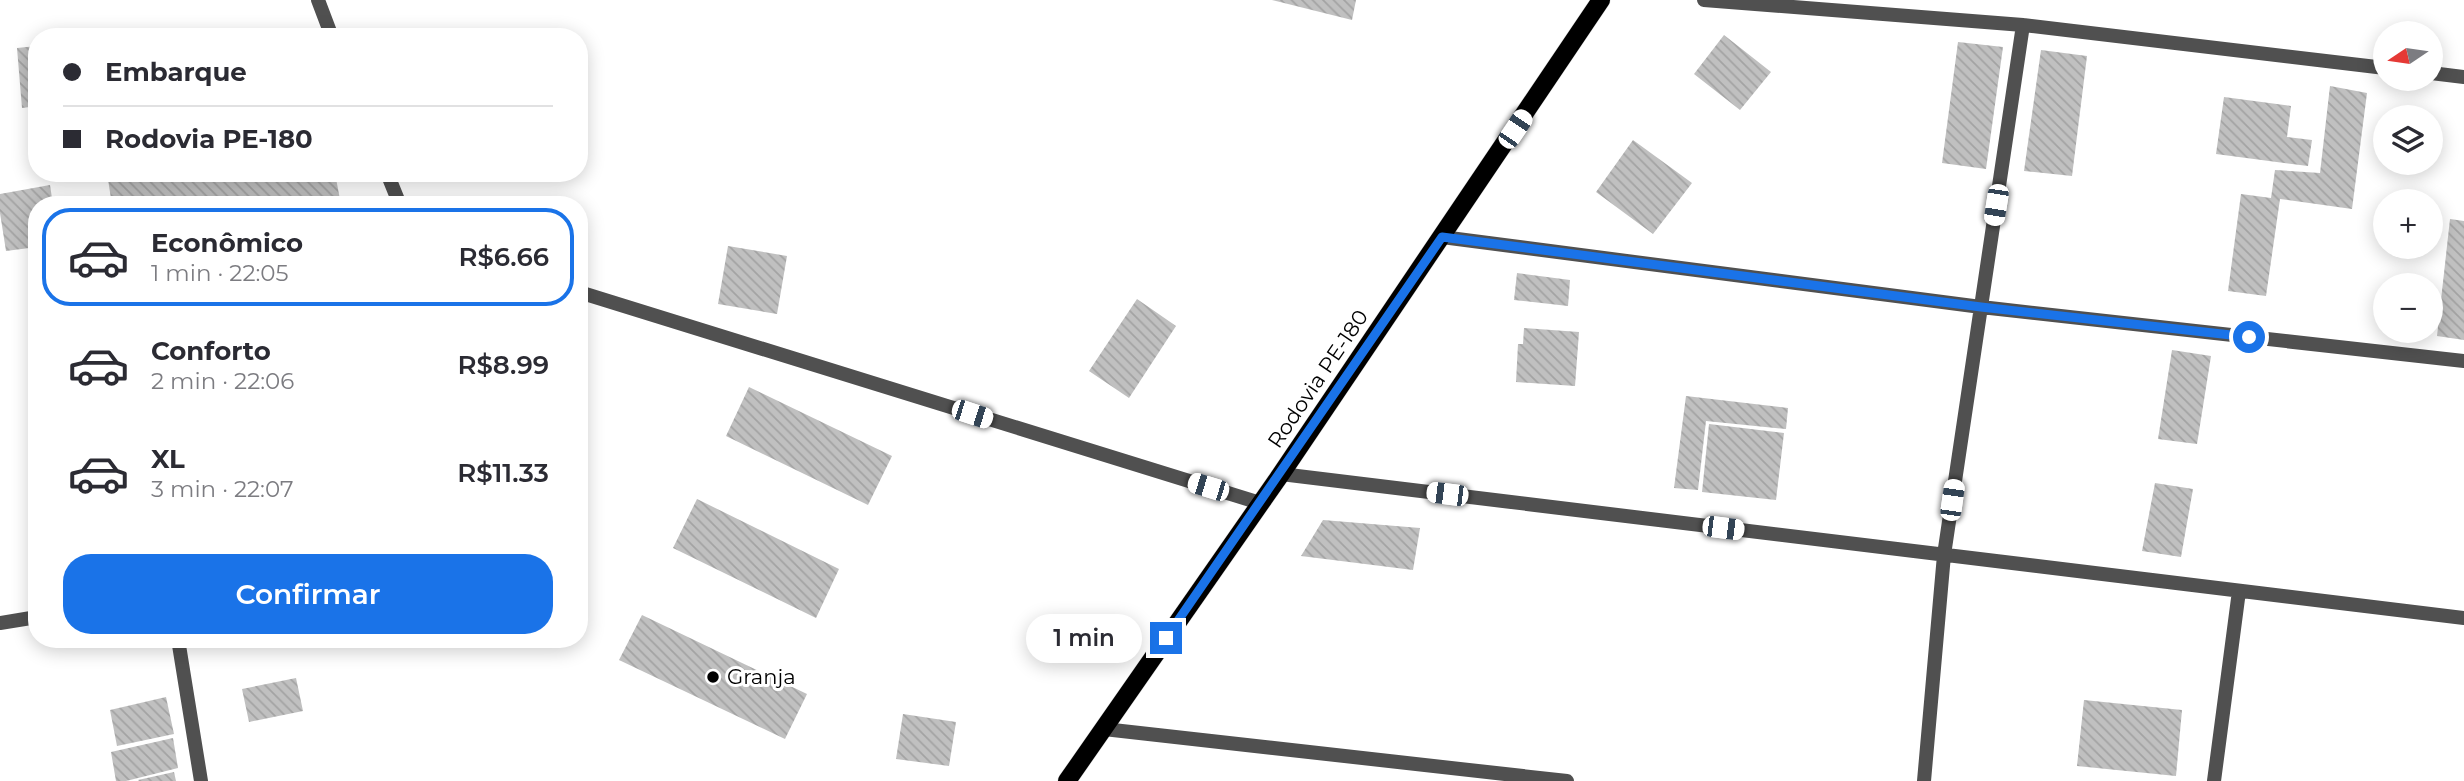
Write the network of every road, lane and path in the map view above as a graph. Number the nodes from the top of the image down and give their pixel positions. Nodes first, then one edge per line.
1 (317, 0) edge
2 (1601, 0) edge
3 (1704, 0) edge
4 (2023, 25) junction
5 (328, 28) edge
6 (2373, 67) edge
7 (2443, 74) edge
8 (2464, 77) edge
9 (1442, 237) junction
10 (588, 295) edge
11 (1981, 307) junction
12 (2464, 361) edge
13 (1281, 474) junction
14 (1260, 503) junction
15 (1944, 555) junction
16 (2239, 591) junction
17 (28, 618) edge
18 (2464, 618) edge
19 (0, 623) edge
20 (179, 648) edge
21 (1104, 729) junction
22 (201, 781) edge
23 (1068, 781) edge
24 (1567, 781) edge
25 (1924, 781) edge
26 (2214, 781) edge

1 - 5 street
2 - 9 main road, Rodovia PE-180
3 - 4 street
4 - 6 street
4 - 11 street
7 - 8 street
9 - 11 street
9 - 13 main road, Rodovia PE-180
10 - 14 street
11 - 12 street
11 - 15 street
13 - 14 main road, Rodovia PE-180
13 - 15 street
14 - 21 main road, Rodovia PE-180
15 - 16 street
15 - 25 street
16 - 18 street
16 - 26 street
17 - 19 street
20 - 22 street
21 - 23 main road, Rodovia PE-180
21 - 24 street

